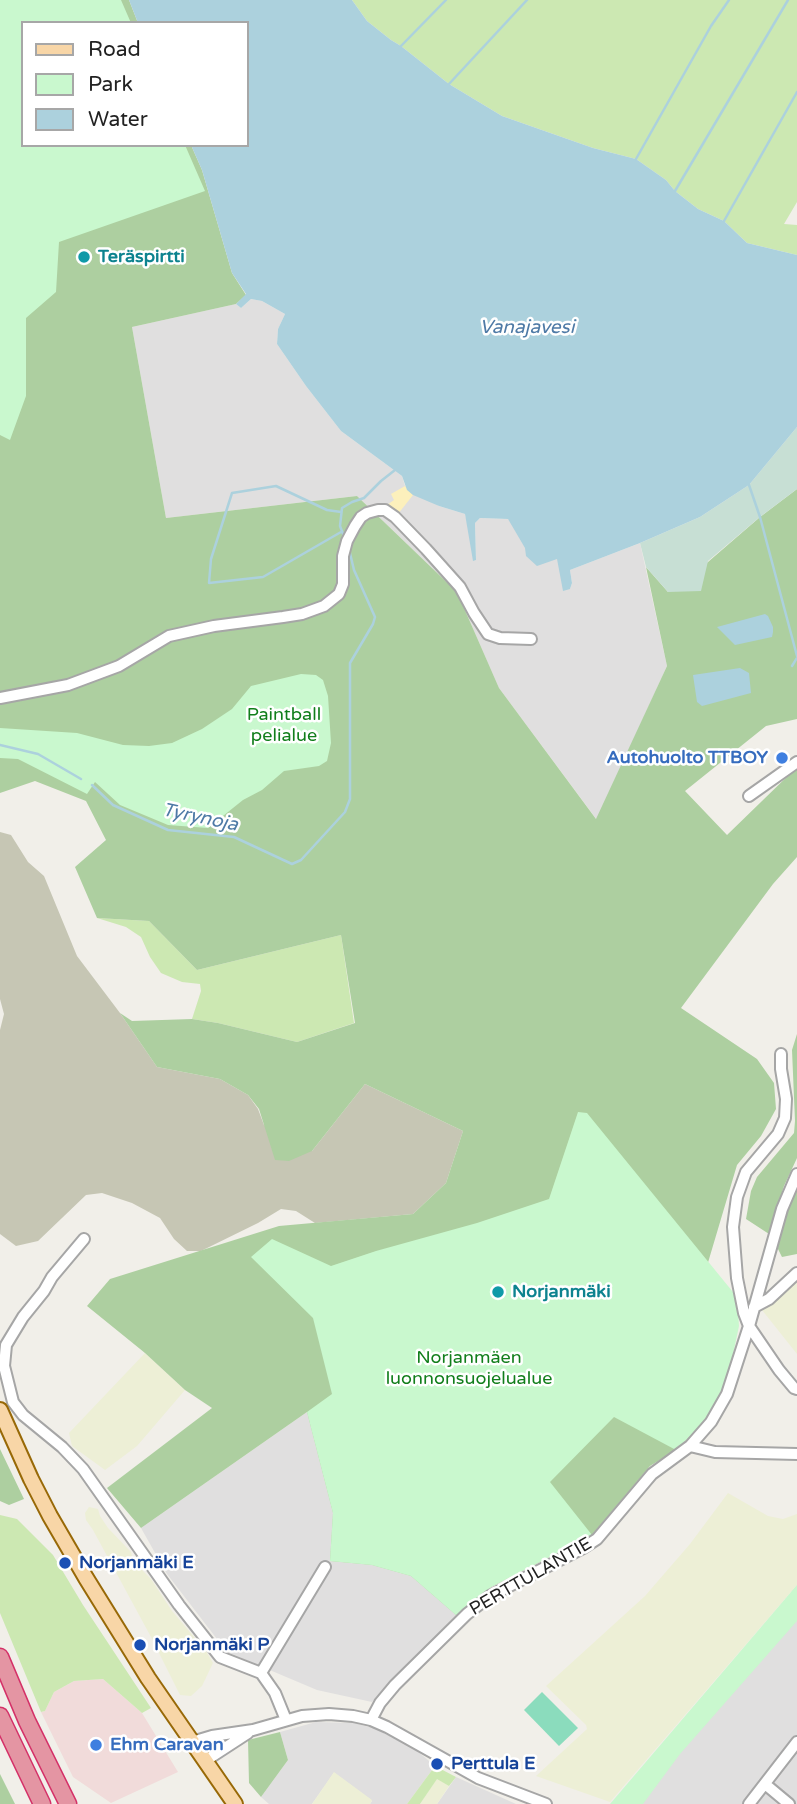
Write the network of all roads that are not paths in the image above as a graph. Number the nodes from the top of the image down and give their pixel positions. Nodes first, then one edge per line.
1 (531, 639) dead end
2 (0, 698) edge
3 (797, 762) edge
4 (749, 796) dead end
5 (781, 1055) dead end
6 (797, 1174) edge
7 (85, 1239) dead end
8 (797, 1273) edge
9 (754, 1307) junction
10 (749, 1326) junction
11 (797, 1389) edge
12 (0, 1410) edge
13 (690, 1447) junction
14 (797, 1454) edge
15 (326, 1567) dead end
16 (0, 1657) edge
17 (261, 1673) junction
18 (0, 1716) edge
19 (286, 1720) junction
20 (371, 1720) junction
21 (253, 1730) junction
22 (192, 1742) junction
23 (797, 1742) edge
24 (205, 1761) junction
25 (765, 1784) junction
26 (42, 1804) edge
27 (68, 1804) edge
28 (235, 1804) edge
29 (546, 1804) edge
30 (749, 1804) edge
31 (789, 1804) edge

1 - 2 street
3 - 4 street
5 - 10 street
6 - 9 street, PERTTULANTIE
7 - 17 street
8 - 9 street
9 - 10 street, PERTTULANTIE
10 - 11 street
10 - 13 street, PERTTULANTIE
12 - 22 main road
13 - 14 street
13 - 20 street, PERTTULANTIE
15 - 17 street
16 - 27 highway
17 - 19 street
18 - 26 highway
19 - 20 street
19 - 21 street
20 - 29 street
21 - 22 street
21 - 24 street
22 - 24 main road
23 - 25 street
24 - 28 main road
25 - 30 street
25 - 31 street

